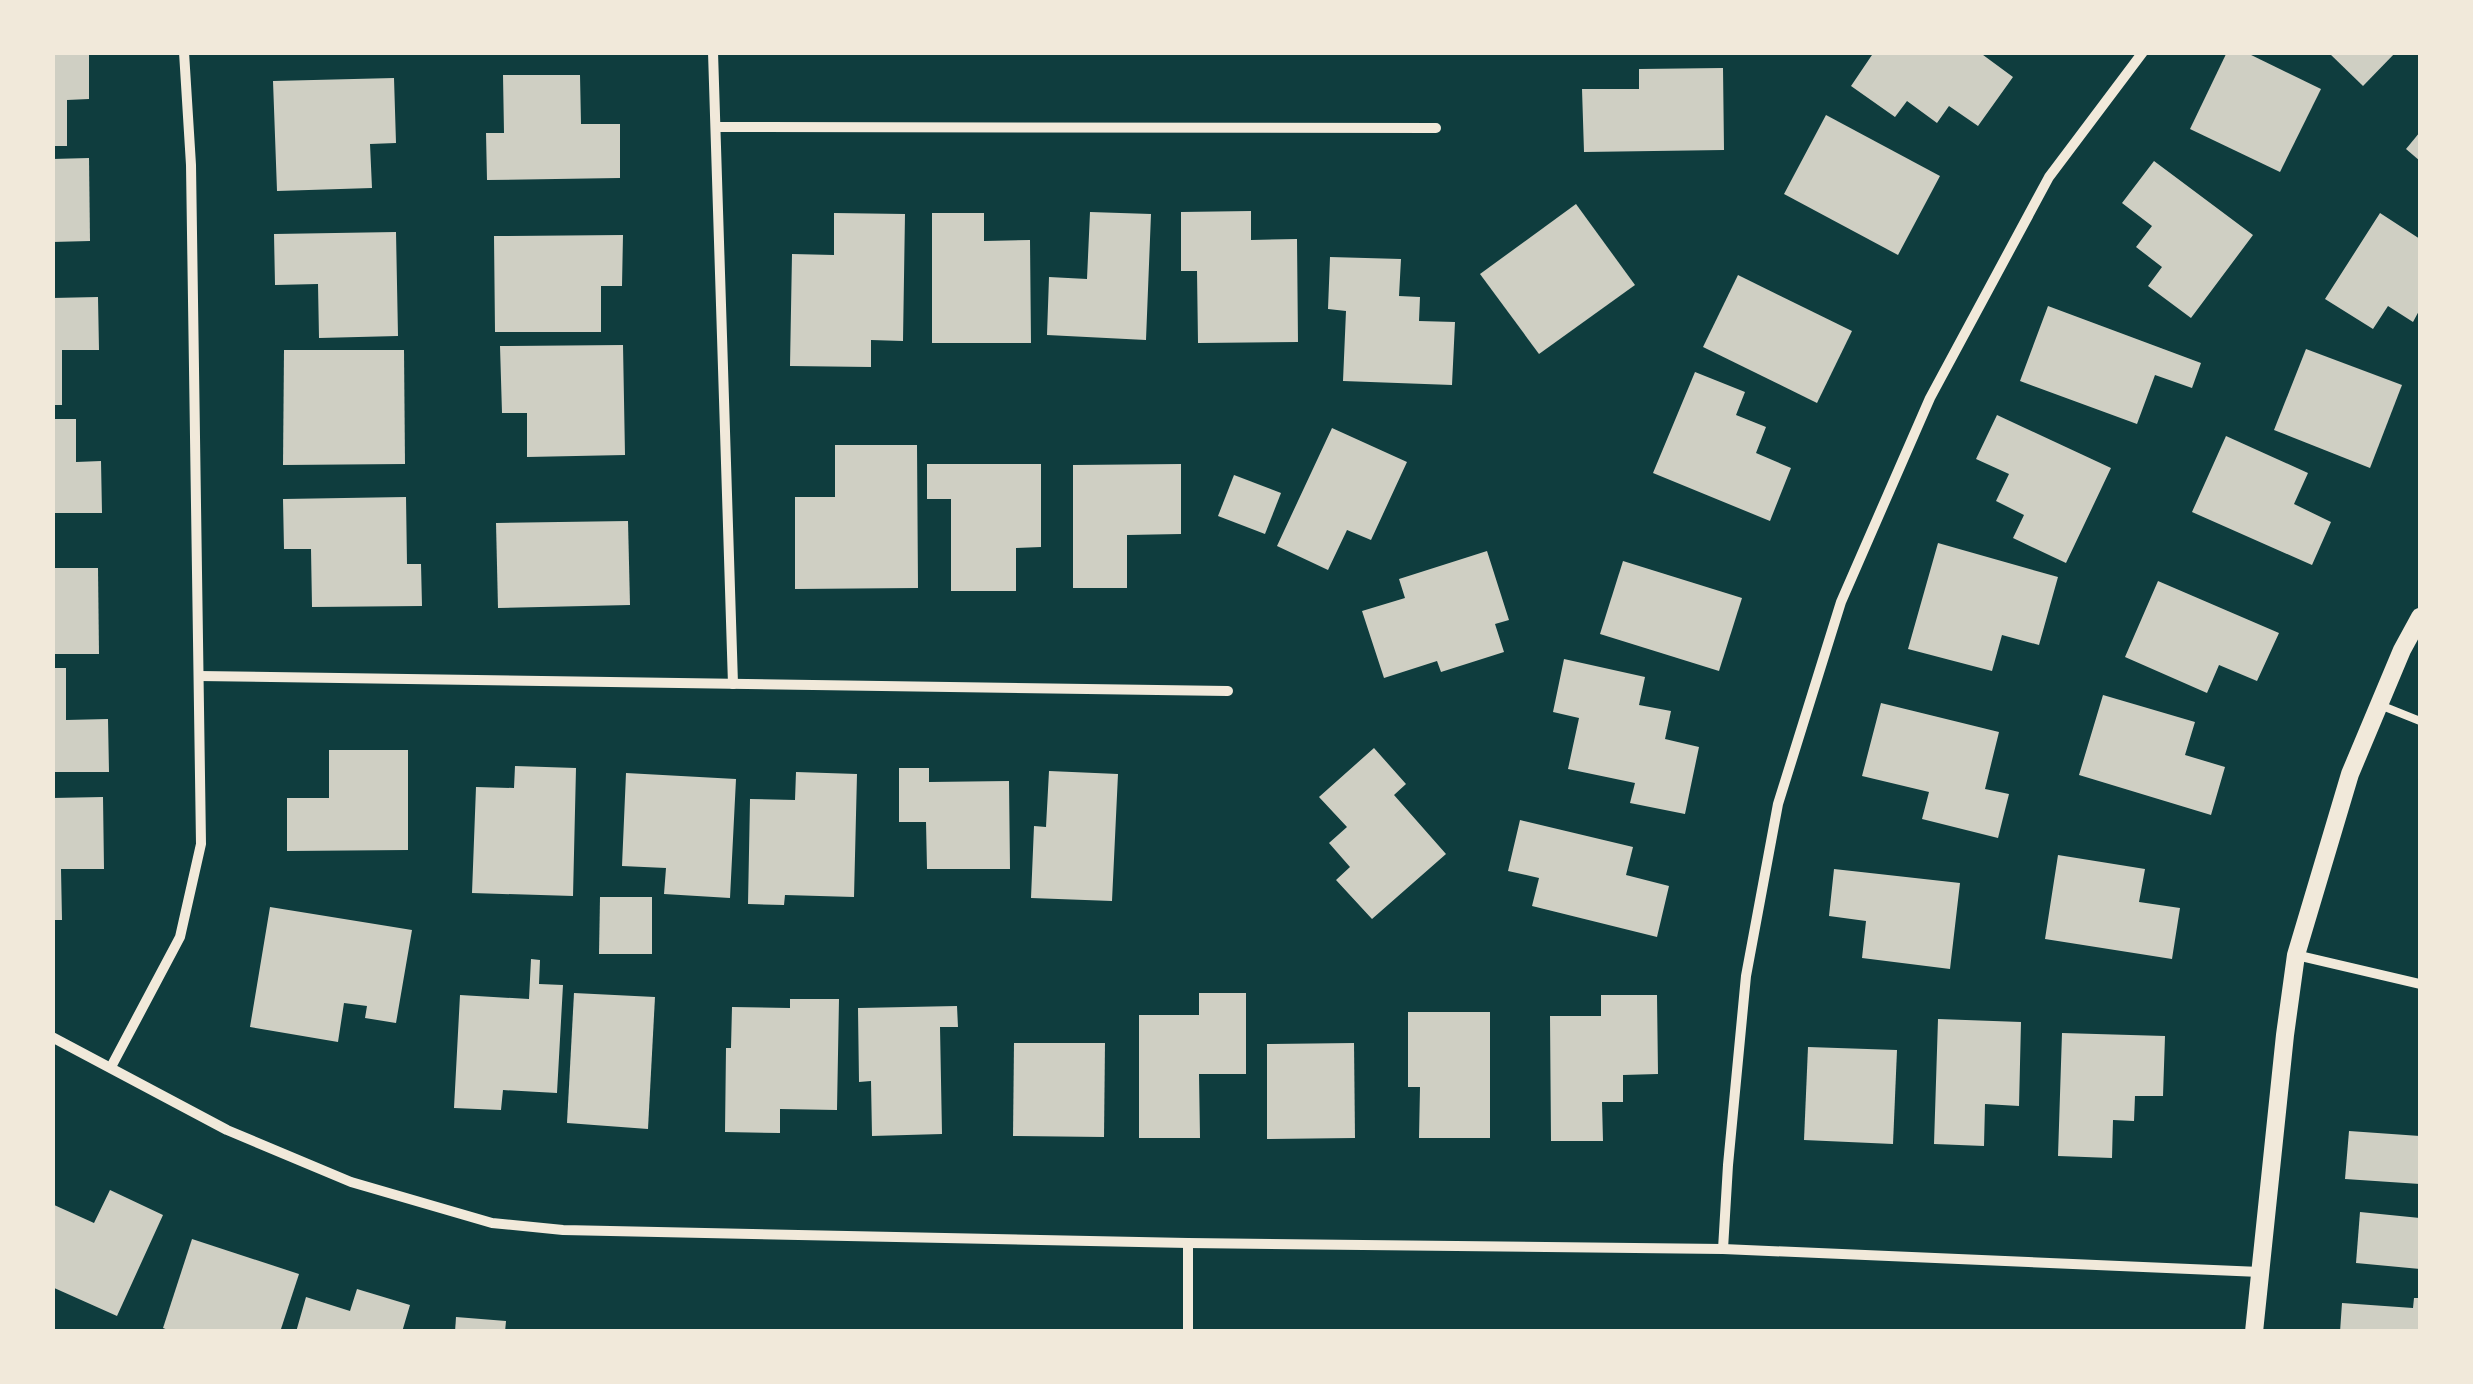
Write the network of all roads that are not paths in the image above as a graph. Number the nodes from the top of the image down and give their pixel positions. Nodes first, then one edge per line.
1 (184, 52) edge
2 (713, 52) edge
3 (2143, 52) edge
4 (717, 127) junction
5 (1436, 128) dead end
6 (2420, 617) edge
7 (199, 676) junction
8 (733, 684) junction
9 (1228, 692) dead end
10 (2380, 705) junction
11 (2420, 721) edge
12 (2296, 955) junction
13 (2420, 984) edge
14 (52, 1038) edge
15 (111, 1067) junction
16 (1188, 1243) junction
17 (1723, 1249) junction
18 (2260, 1272) junction
19 (1188, 1332) edge
20 (2254, 1332) edge

1 - 7 street
2 - 4 street
3 - 17 street
4 - 5 street
4 - 8 street
6 - 10 street
7 - 8 street
7 - 15 street
8 - 9 street
10 - 11 lane
10 - 12 street
12 - 13 street
12 - 18 street
14 - 15 street
15 - 16 street
16 - 17 street
16 - 19 street
17 - 18 street
18 - 20 street

